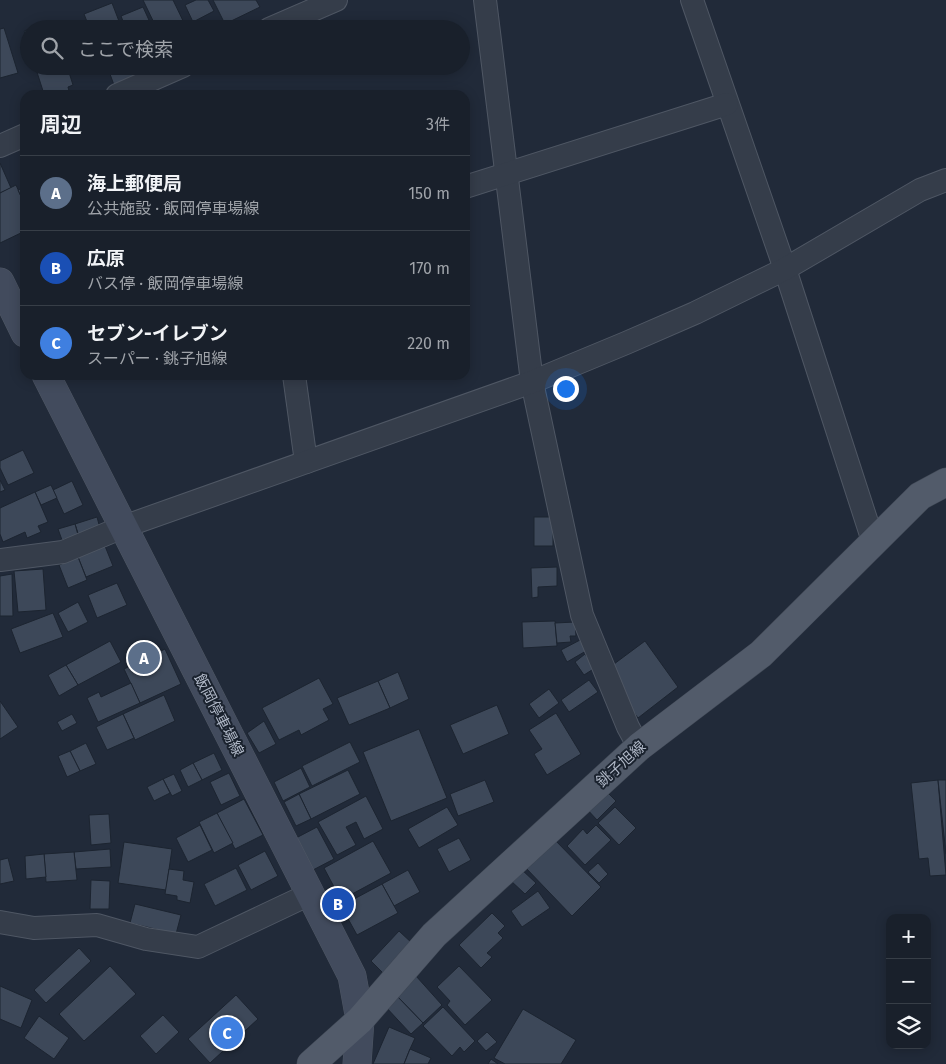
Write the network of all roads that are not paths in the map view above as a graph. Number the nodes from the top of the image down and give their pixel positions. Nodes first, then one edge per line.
1 (336, 0) edge
2 (485, 0) edge
3 (692, 0) edge
4 (290, 20) edge
5 (163, 75) edge
6 (128, 90) edge
7 (727, 104) junction
8 (20, 137) edge
9 (0, 146) edge
10 (505, 176) junction
11 (946, 180) edge
12 (470, 186) edge
13 (785, 269) junction
14 (0, 282) edge
15 (18, 305) edge
16 (48, 380) edge
17 (295, 380) edge
18 (532, 382) junction
19 (306, 462) junction
20 (946, 482) edge
21 (122, 527) junction
22 (873, 541) junction
23 (0, 560) edge
24 (639, 747) junction
25 (310, 894) junction
26 (0, 922) edge
27 (360, 1020) junction
28 (311, 1064) edge
29 (357, 1064) edge

1 - 4 street
2 - 10 street
3 - 7 street
5 - 6 street
7 - 10 street
7 - 13 street
8 - 9 street
10 - 12 street
10 - 18 street
11 - 13 street
13 - 18 street
13 - 22 street
14 - 15 main road
16 - 21 main road, 飯岡停車場線
17 - 19 street
18 - 19 street
18 - 24 street
19 - 21 street
20 - 22 main road, 銚子旭線
21 - 23 street
21 - 25 main road, 飯岡停車場線
22 - 24 main road, 銚子旭線
24 - 27 main road, 銚子旭線
25 - 26 street
25 - 27 main road, 飯岡停車場線
27 - 28 main road, 銚子旭線
27 - 29 main road, 飯岡停車場線

